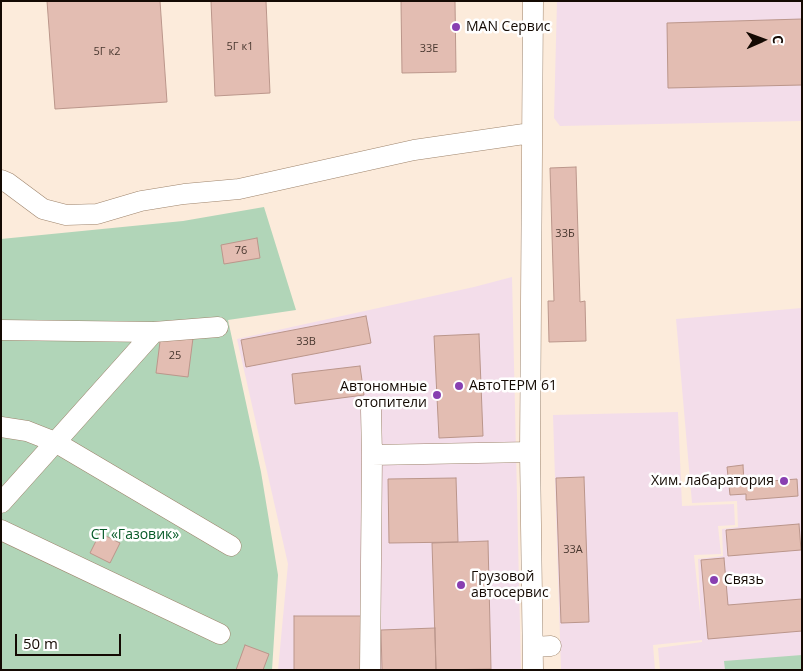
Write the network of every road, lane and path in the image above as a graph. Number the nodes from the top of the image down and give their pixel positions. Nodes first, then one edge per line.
1 (533, 1) edge
2 (532, 133) junction
3 (1, 180) edge
4 (218, 327) dead end
5 (1, 330) edge
6 (154, 332) junction
7 (371, 410) dead end
8 (1, 427) edge
9 (55, 442) junction
10 (530, 452) junction
11 (372, 455) junction
12 (1, 502) edge
13 (1, 530) edge
14 (231, 546) dead end
15 (220, 634) dead end
16 (370, 670) edge
17 (533, 670) edge

1 - 2 street
2 - 3 street
2 - 10 street
4 - 6 street
5 - 6 street
6 - 9 street
7 - 11 street
8 - 9 street
9 - 12 street
9 - 14 street
10 - 11 street
10 - 17 street
11 - 16 street
13 - 15 street

